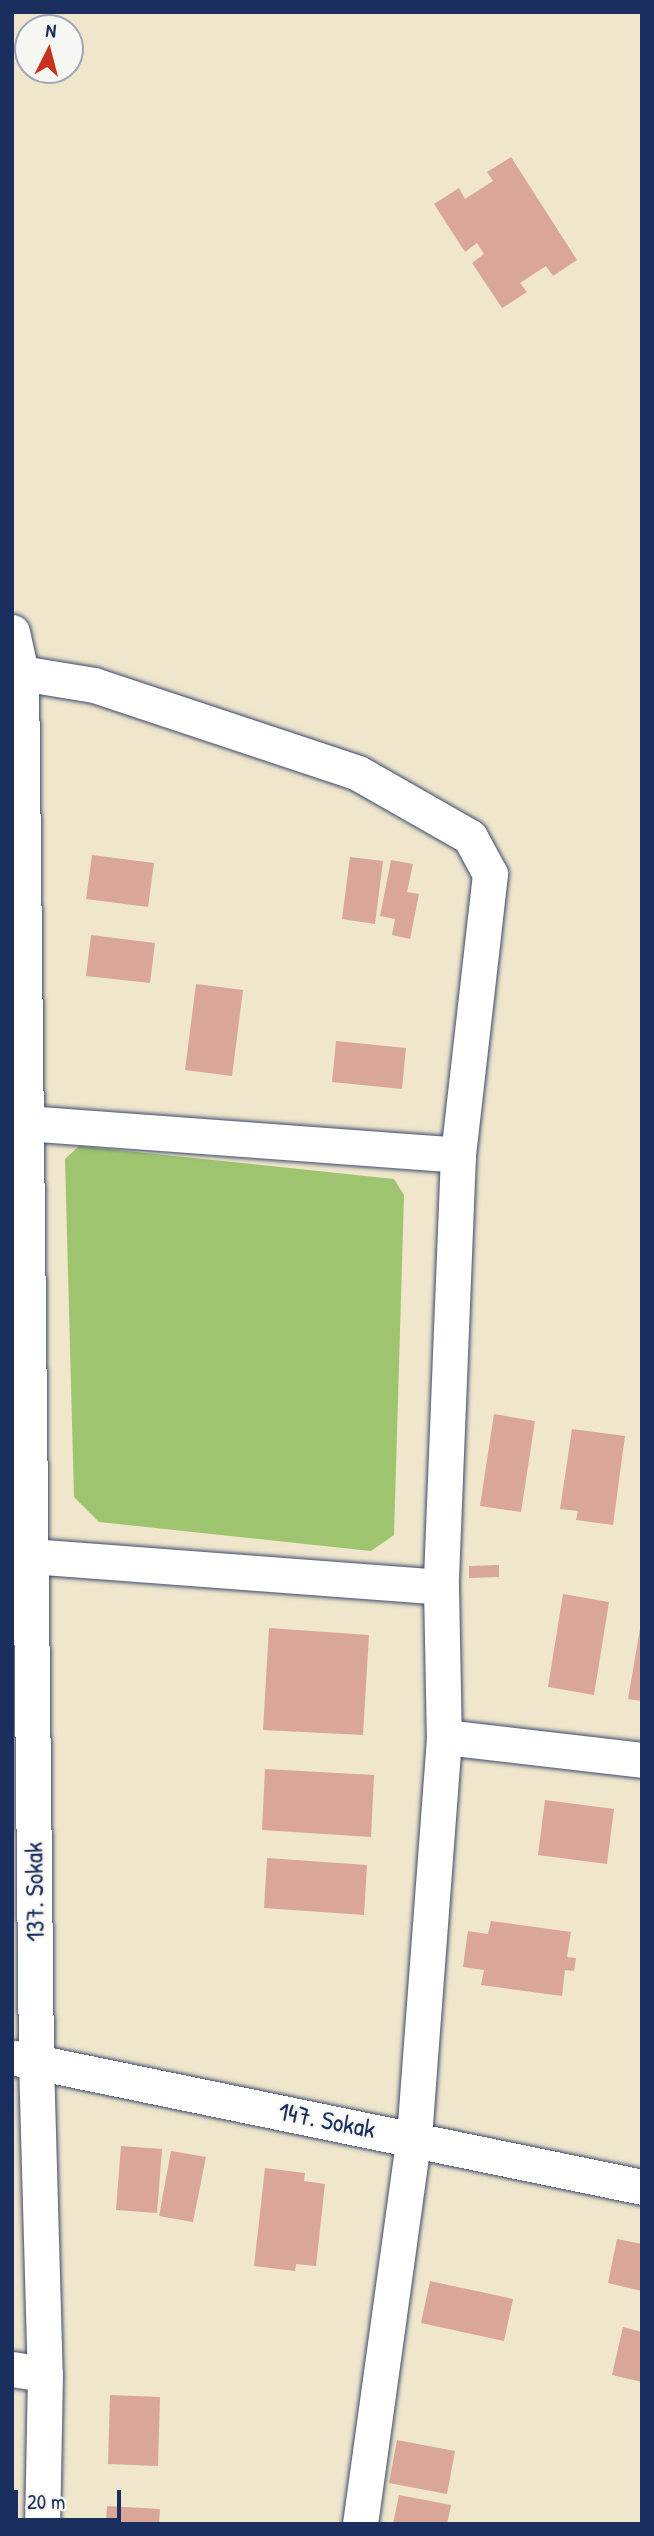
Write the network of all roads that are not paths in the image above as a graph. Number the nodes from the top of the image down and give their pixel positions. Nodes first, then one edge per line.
1 (12, 632) edge
2 (21, 673) junction
3 (20, 1122) edge
4 (458, 1155) junction
5 (31, 1556) junction
6 (441, 1587) junction
7 (444, 1737) junction
8 (642, 1760) edge
9 (24, 2059) edge
10 (414, 2137) junction
11 (642, 2187) edge
12 (29, 2372) edge
13 (42, 2524) edge
14 (360, 2524) edge

1 - 2 street, 137. Sokak
2 - 3 street, 137. Sokak
2 - 4 street
3 - 4 street
3 - 5 street, 137. Sokak
4 - 6 street
5 - 6 street
5 - 9 street, 137. Sokak
6 - 7 street
7 - 8 street
7 - 10 street
9 - 10 street, 147. Sokak
9 - 12 street, 137. Sokak
10 - 11 street, 147. Sokak
10 - 14 street
12 - 13 street, 137. Sokak

